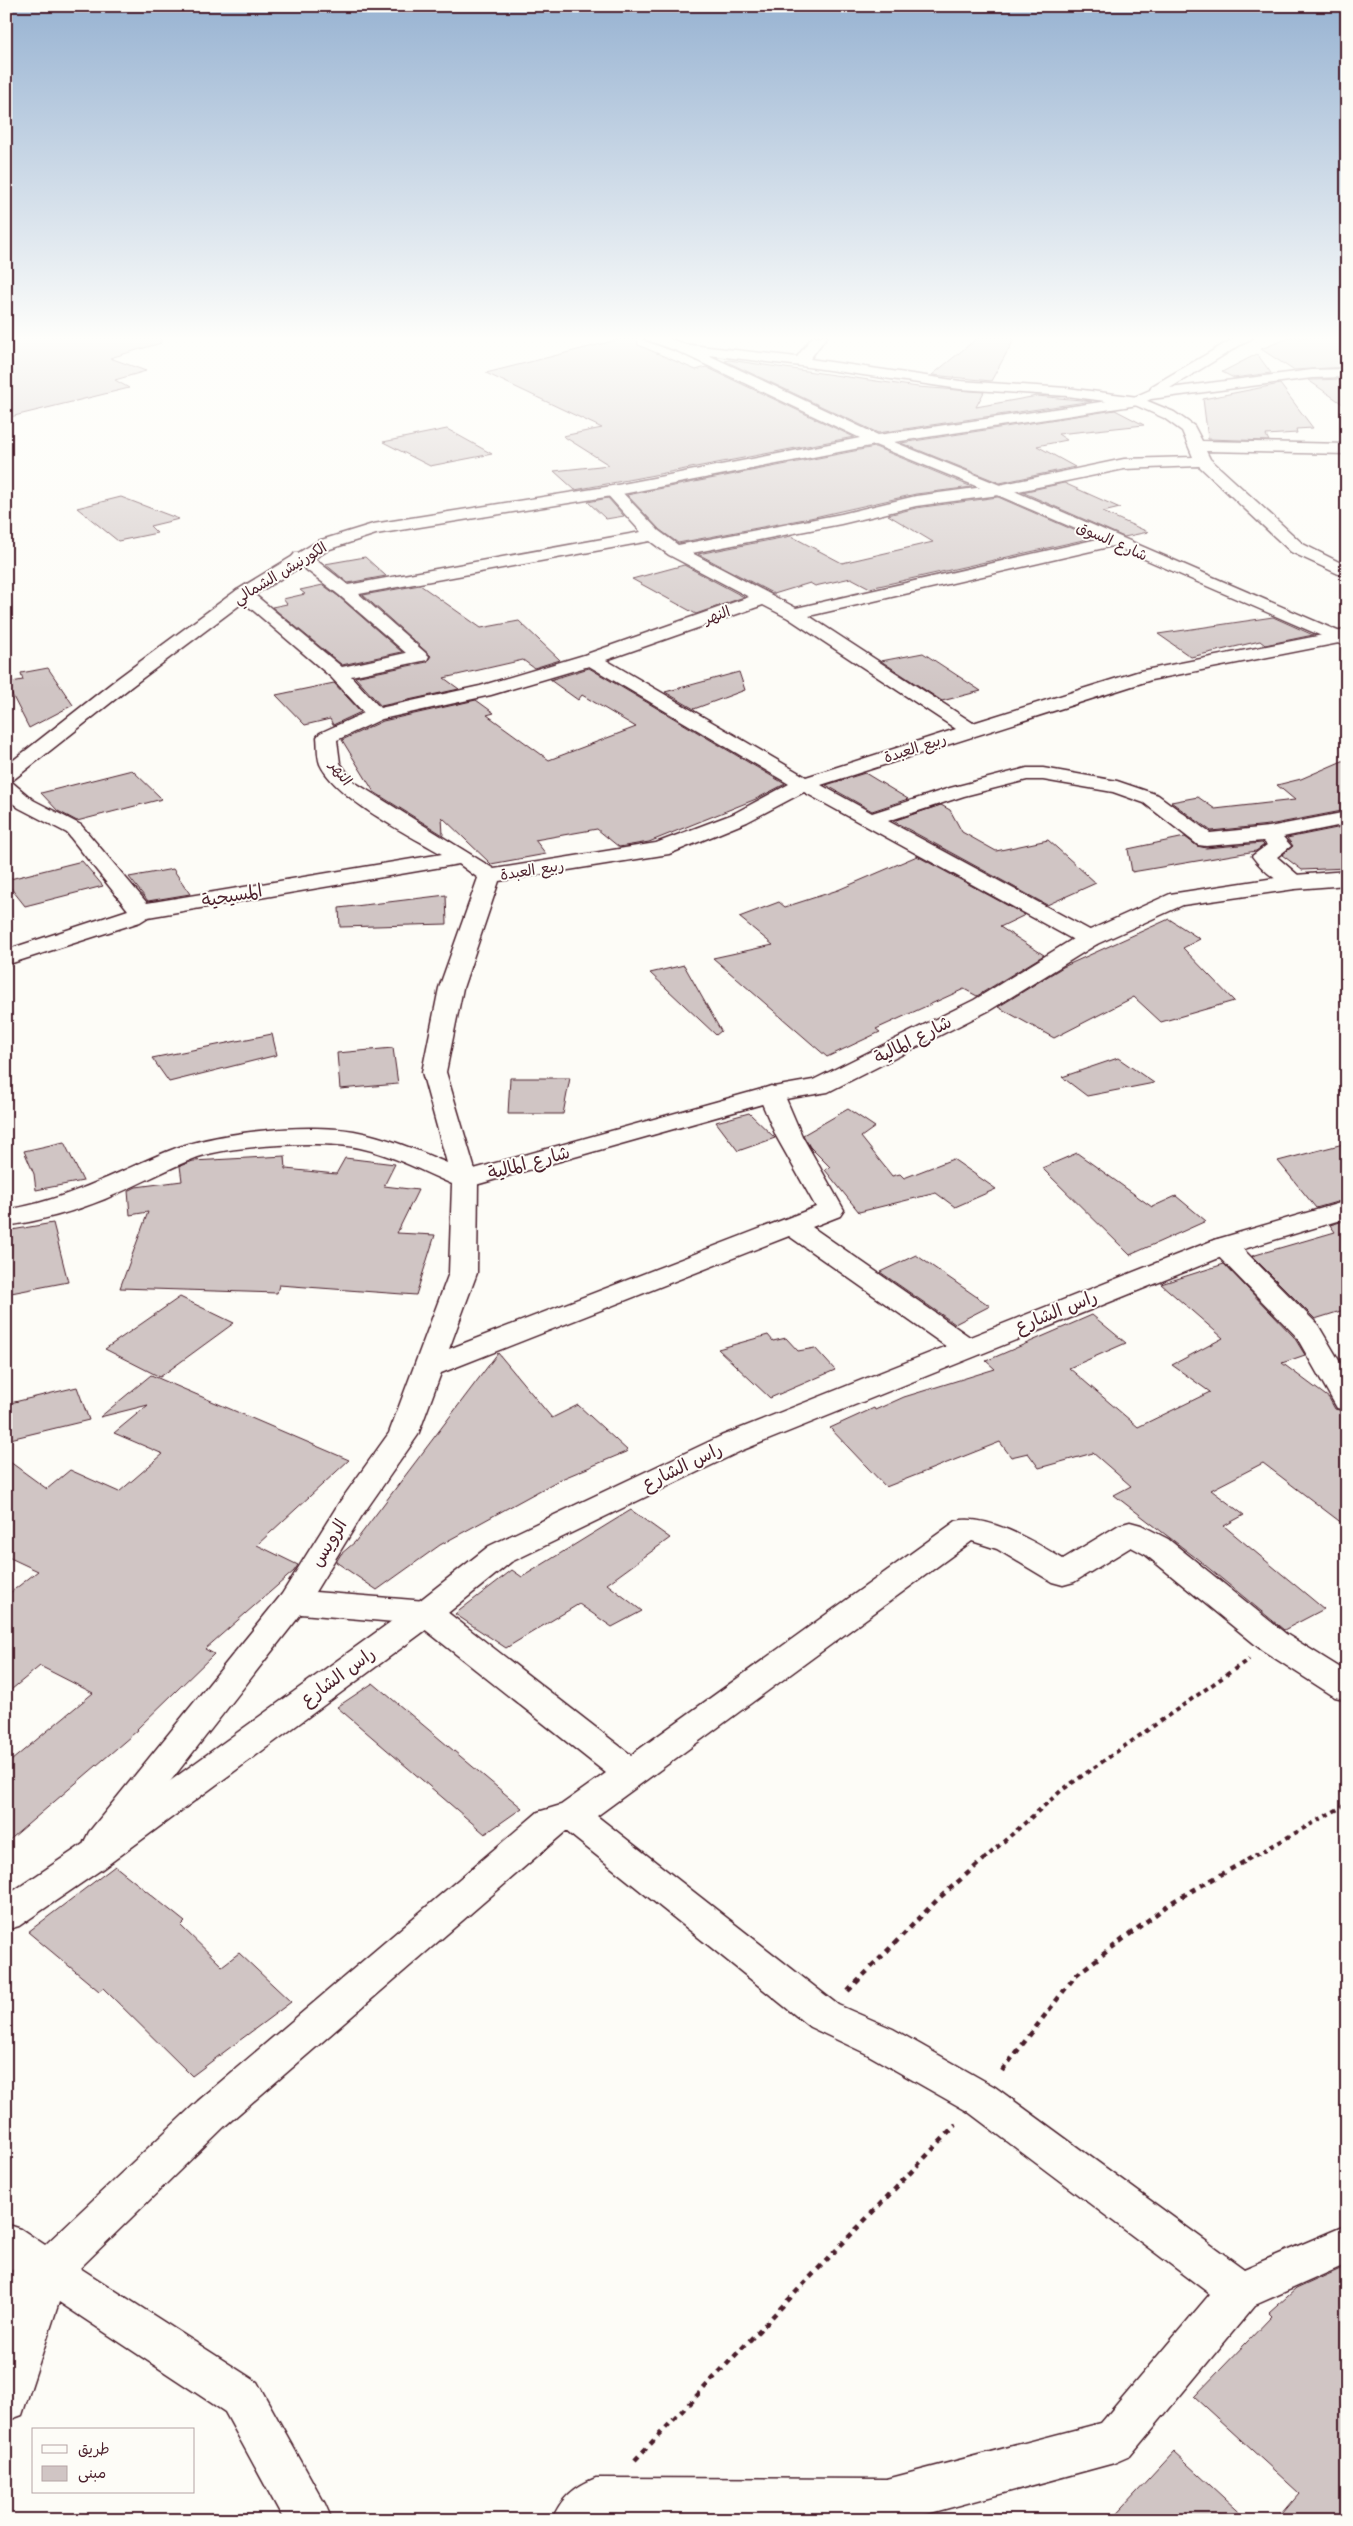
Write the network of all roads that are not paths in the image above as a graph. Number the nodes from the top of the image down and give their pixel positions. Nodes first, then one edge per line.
1 (804, 454) edge
2 (910, 454) edge
3 (1194, 454) edge
4 (1201, 454) edge
5 (999, 490) junction
6 (612, 491) junction
7 (653, 534) junction
8 (1111, 541) junction
9 (675, 551) junction
10 (301, 557) junction
11 (1347, 573) edge
12 (345, 591) junction
13 (243, 594) junction
14 (765, 598) junction
15 (794, 614) junction
16 (1344, 638) edge
17 (591, 659) junction
18 (338, 673) junction
19 (376, 715) junction
20 (971, 730) junction
21 (6, 776) edge
22 (804, 784) junction
23 (6, 787) edge
24 (1347, 818) edge
25 (870, 820) junction
26 (1267, 833) junction
27 (463, 857) junction
28 (490, 876) junction
29 (1347, 878) edge
30 (1295, 882) junction
31 (141, 912) junction
32 (1089, 939) junction
33 (6, 958) edge
34 (771, 1094) junction
35 (465, 1180) junction
36 (1347, 1209) edge
37 (6, 1218) edge
38 (793, 1226) junction
39 (1224, 1246) junction
40 (967, 1348) junction
41 (429, 1367) junction
42 (1347, 1401) edge
43 (293, 1602) junction
44 (426, 1613) junction
45 (1347, 1688) edge
46 (631, 1774) junction
47 (572, 1816) junction
48 (89, 1859) junction
49 (6, 1915) edge
50 (6, 2243) edge
51 (1347, 2244) edge
52 (48, 2271) junction
53 (1240, 2291) junction
54 (6, 2300) edge
55 (6, 2400) edge
56 (586, 2510) edge
57 (309, 2520) edge

1 - 6 street, الكورنيش الشمالي
2 - 5 street, شارع السوق
3 - 5 street
4 - 11 street
5 - 8 street, شارع السوق
5 - 9 street
6 - 7 street
6 - 10 street, الكورنيش الشمالي
7 - 9 street
7 - 12 street
8 - 15 street
8 - 16 street, شارع السوق
9 - 14 street
10 - 12 street
10 - 13 street, الكورنيش الشمالي
12 - 18 street
13 - 18 street
13 - 21 street, الكورنيش الشمالي
14 - 15 street
14 - 17 street, النهر
15 - 20 street
16 - 20 street, ربيع العبدة
17 - 19 street, النهر
17 - 22 street
18 - 19 street
19 - 27 street, النهر
20 - 22 street, ربيع العبدة
22 - 25 street
22 - 28 street, ربيع العبدة
23 - 31 street
24 - 26 street
25 - 26 street
25 - 32 street
26 - 30 street
27 - 28 street, النهر
27 - 31 street, المسيحية
28 - 35 street
29 - 30 street, شارع المالية
30 - 32 street, شارع المالية
31 - 33 street, المسيحية
32 - 34 street, شارع المالية
34 - 35 street, شارع المالية
34 - 38 street
35 - 37 street
35 - 41 street, الرويس
36 - 39 street, راس الشارع
38 - 40 street
38 - 41 street
39 - 40 street, راس الشارع
39 - 42 street
40 - 44 street, راس الشارع
41 - 43 street, الرويس
43 - 44 street
43 - 48 street, الرويس
44 - 46 street
44 - 48 street, راس الشارع
45 - 46 street
46 - 47 street
47 - 52 street
47 - 53 street
48 - 49 street, راس الشارع
50 - 52 street
51 - 53 street
52 - 54 street
52 - 55 street
52 - 57 street
53 - 56 street

